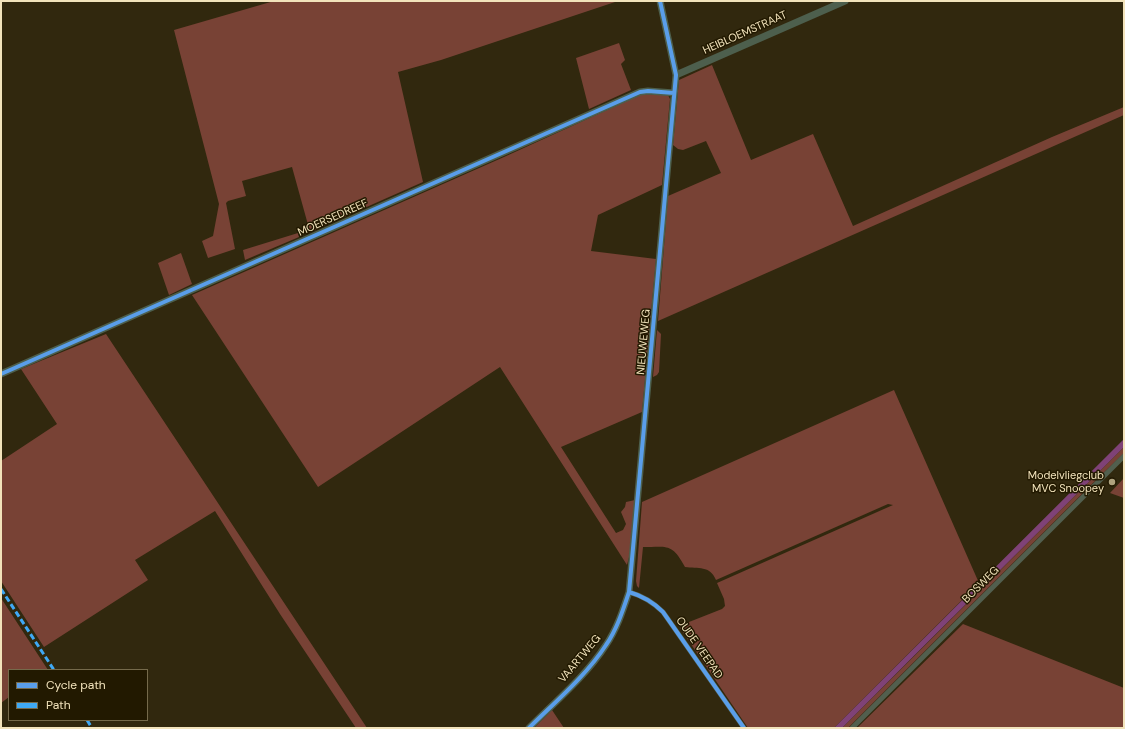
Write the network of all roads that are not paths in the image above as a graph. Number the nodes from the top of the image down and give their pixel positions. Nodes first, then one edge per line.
1 (660, 1) edge
2 (845, 1) edge
3 (676, 75) junction
4 (674, 93) junction
5 (1, 374) edge
6 (1124, 456) edge
7 (629, 592) junction
8 (529, 728) edge
9 (744, 728) edge
10 (852, 728) edge

1 - 3 street, NIEUWEWEG
2 - 3 street, HEIBLOEMSTRAAT
3 - 4 street, NIEUWEWEG
4 - 5 street, MOERSEDREEF
4 - 7 street, NIEUWEWEG
6 - 10 street, BOSWEG
7 - 8 street, VAARTWEG
7 - 9 street, OUDE VEEPAD

